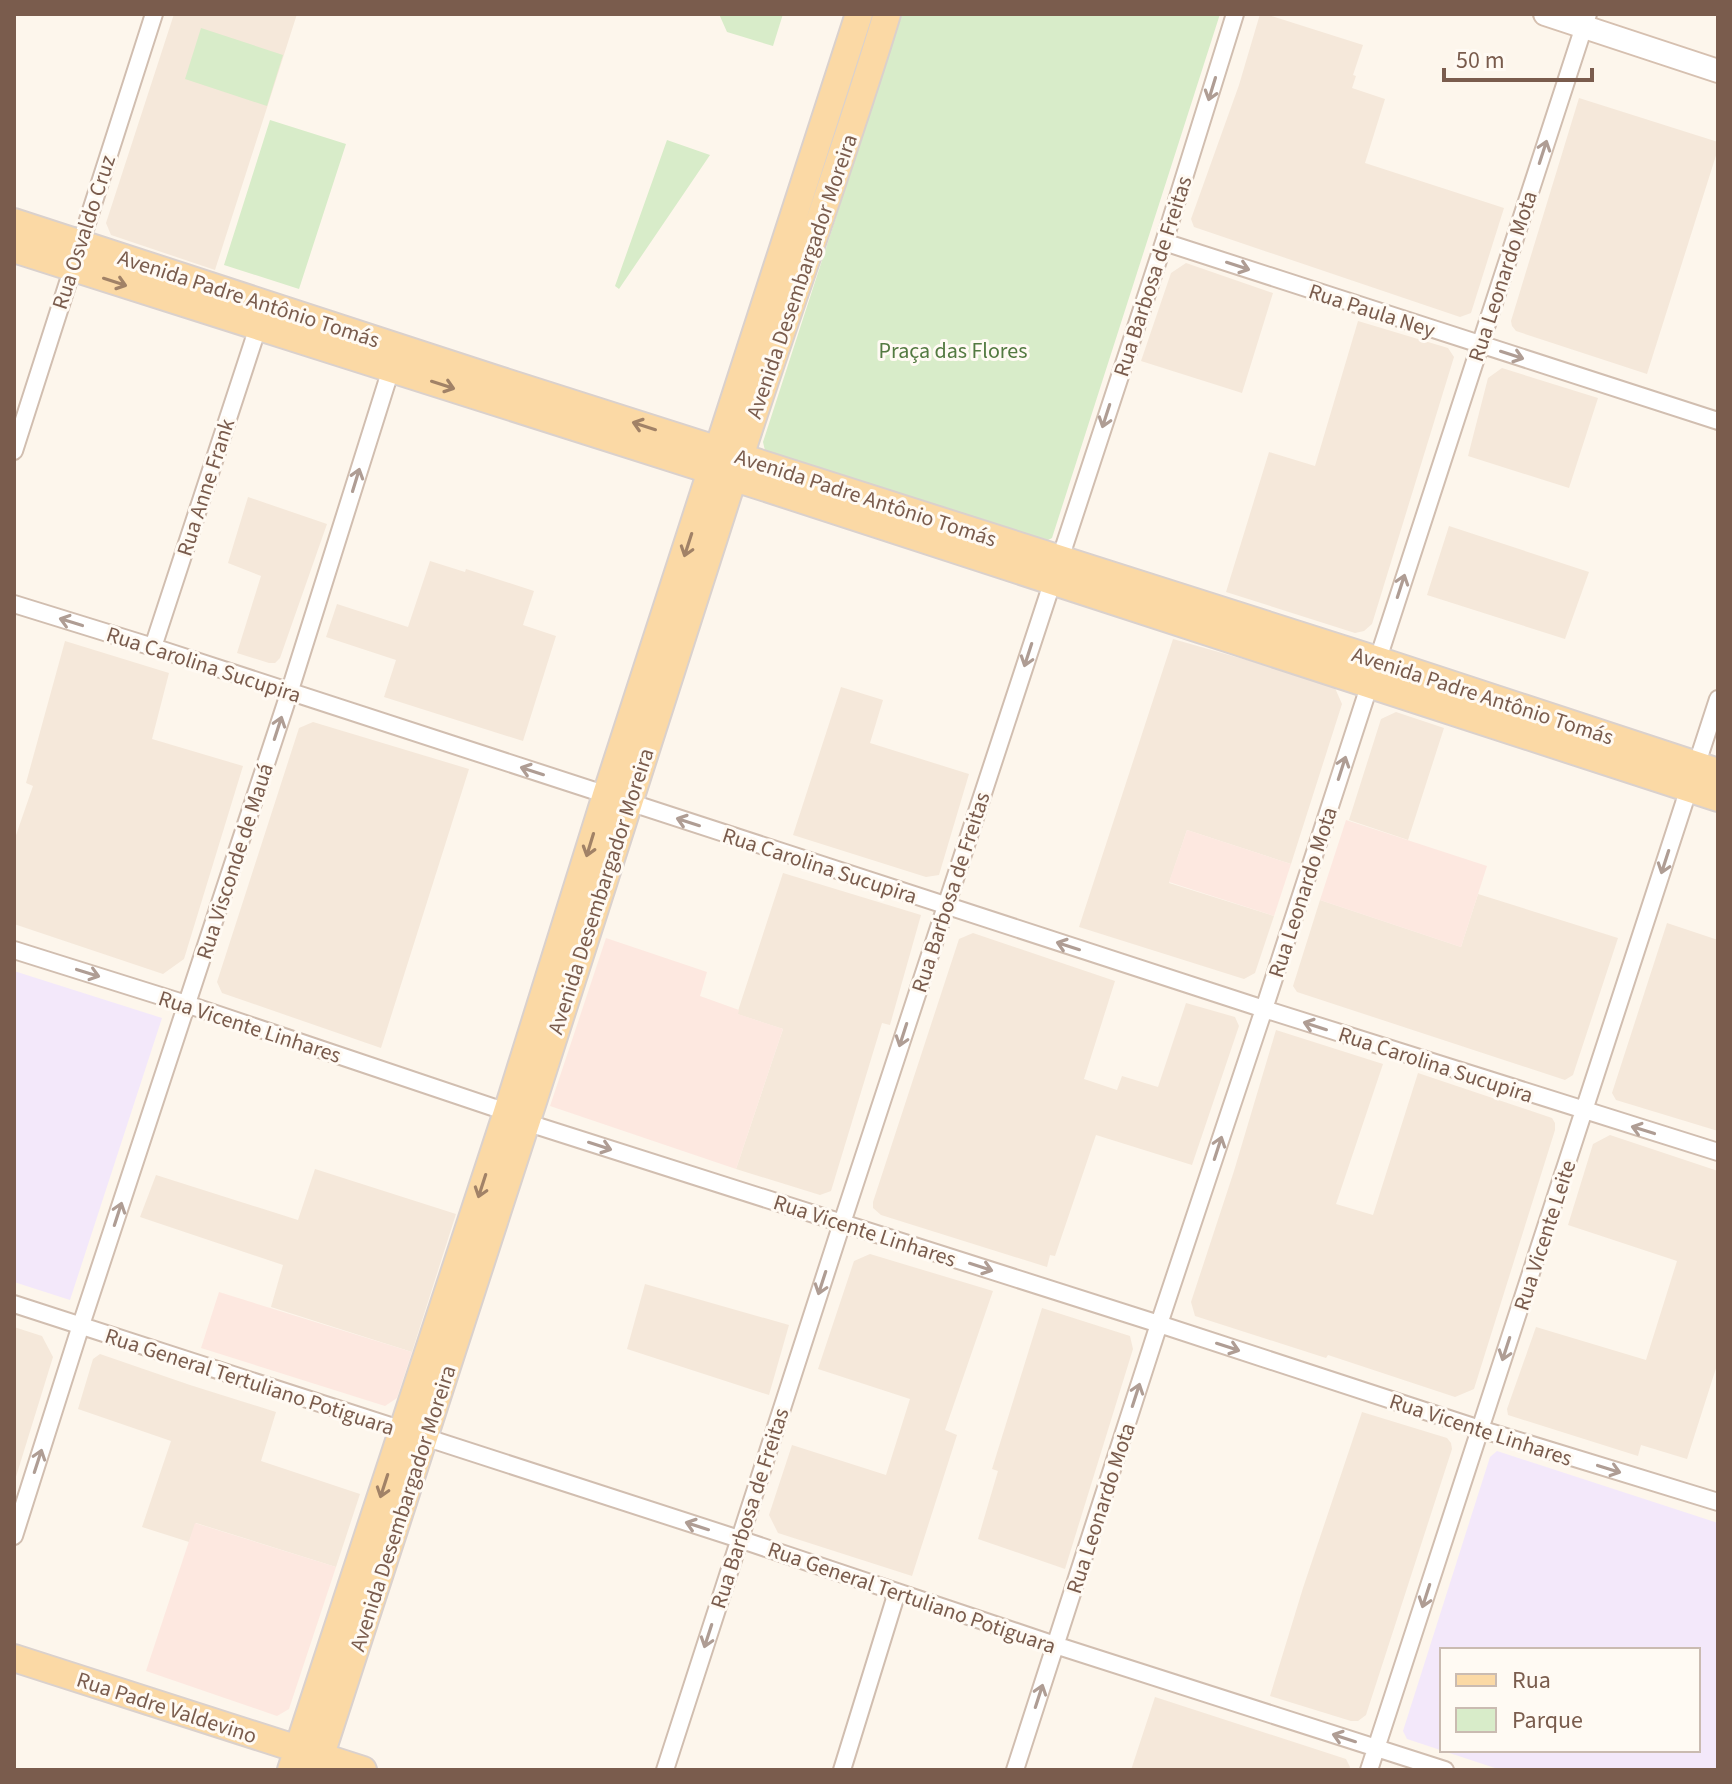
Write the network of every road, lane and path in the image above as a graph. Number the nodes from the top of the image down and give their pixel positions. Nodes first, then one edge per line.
1 (154, 14) edge
2 (859, 14) edge
3 (887, 14) edge
4 (1235, 14) edge
5 (1545, 14) edge
6 (1586, 20) edge
7 (1718, 71) edge
8 (14, 222) edge
9 (1164, 242) junction
10 (14, 249) edge
11 (76, 255) junction
12 (258, 327) junction
13 (1480, 345) junction
14 (391, 369) junction
15 (1718, 421) edge
16 (14, 451) edge
17 (726, 464) junction
18 (1056, 570) junction
19 (14, 604) edge
20 (153, 647) junction
21 (1373, 672) junction
22 (290, 692) junction
23 (1718, 699) edge
24 (1701, 775) edge
25 (1718, 798) edge
26 (617, 799) junction
27 (946, 906) junction
28 (14, 950) edge
29 (186, 1004) junction
30 (1264, 1009) junction
31 (1584, 1111) junction
32 (516, 1117) junction
33 (1718, 1152) edge
34 (842, 1223) junction
35 (14, 1304) edge
36 (1159, 1324) junction
37 (81, 1325) junction
38 (1480, 1429) junction
39 (414, 1435) junction
40 (1718, 1502) edge
41 (14, 1536) edge
42 (739, 1539) junction
43 (897, 1592) junction
44 (1055, 1645) junction
45 (14, 1658) edge
46 (1376, 1748) junction
47 (306, 1761) edge
48 (363, 1770) edge
49 (665, 1770) edge
50 (842, 1770) edge
51 (1015, 1770) edge
52 (1369, 1770) edge
53 (1445, 1770) edge

1 - 11 street, Rua Osvaldo Cruz
2 - 17 main road, Avenida Desembargador Moreira
3 - 17 main road, Avenida Desembargador Moreira
4 -> 9 street, Rua Barbosa de Freitas
5 - 6 main road
6 - 7 main road
13 -> 6 street, Rua Leonardo Mota
8 - 11 main road, Avenida Padre Antônio Tomás
9 -> 13 street, Rua Paula Ney
9 -> 18 street, Rua Barbosa de Freitas
10 - 11 main road, Avenida Padre Antônio Tomás
11 -> 12 main road, Avenida Padre Antônio Tomás
11 - 16 street, Rua Osvaldo Cruz
17 -> 11 main road, Avenida Padre Antônio Tomás
12 - 14 main road, Avenida Padre Antônio Tomás
12 - 20 street, Rua Anne Frank
13 -> 15 street, Rua Paula Ney
21 -> 13 street, Rua Leonardo Mota
14 -> 17 main road, Avenida Padre Antônio Tomás
22 -> 14 street, Rua Visconde de Mauá
17 - 18 main road, Avenida Padre Antônio Tomás
17 - 26 main road, Avenida Desembargador Moreira
18 - 21 main road, Avenida Padre Antônio Tomás
18 -> 27 street, Rua Barbosa de Freitas
20 -> 19 street, Rua Carolina Sucupira
20 - 22 street, Rua Carolina Sucupira
21 - 24 main road, Avenida Padre Antônio Tomás
30 -> 21 street, Rua Leonardo Mota
26 -> 22 street, Rua Carolina Sucupira
29 -> 22 street, Rua Visconde de Mauá
23 - 24 street, Rua Vicente Leite
24 - 25 main road, Avenida Padre Antônio Tomás
24 -> 31 street, Rua Vicente Leite
27 -> 26 street, Rua Carolina Sucupira
26 - 32 main road, Avenida Desembargador Moreira
30 -> 27 street, Rua Carolina Sucupira
27 -> 34 street, Rua Barbosa de Freitas
28 -> 29 street, Rua Vicente Linhares
29 - 32 street, Rua Vicente Linhares
37 -> 29 street, Rua Visconde de Mauá
31 -> 30 street, Rua Carolina Sucupira
36 -> 30 street, Rua Leonardo Mota
33 -> 31 street, Rua Carolina Sucupira
31 -> 38 street, Rua Vicente Leite
32 -> 34 street, Rua Vicente Linhares
32 - 39 main road, Avenida Desembargador Moreira
34 -> 36 street, Rua Vicente Linhares
34 -> 42 street, Rua Barbosa de Freitas
35 - 37 street, Rua General Tertuliano Potiguara
36 -> 38 street, Rua Vicente Linhares
44 -> 36 street, Rua Leonardo Mota
37 - 39 street, Rua General Tertuliano Potiguara
41 -> 37 street, Rua Visconde de Mauá
38 -> 40 street, Rua Vicente Linhares
38 -> 46 street, Rua Vicente Leite
42 -> 39 street, Rua General Tertuliano Potiguara
39 - 47 main road, Avenida Desembargador Moreira
42 - 43 street, Rua General Tertuliano Potiguara
42 -> 49 street, Rua Barbosa de Freitas
43 - 44 street, Rua General Tertuliano Potiguara
43 - 50 street
46 -> 44 street, Rua General Tertuliano Potiguara
51 -> 44 street, Rua Leonardo Mota
45 - 47 main road, Rua Padre Valdevino
46 - 52 street, Rua Vicente Leite
46 - 53 street, Rua General Tertuliano Potiguara
47 - 48 main road, Rua Padre Valdevino

